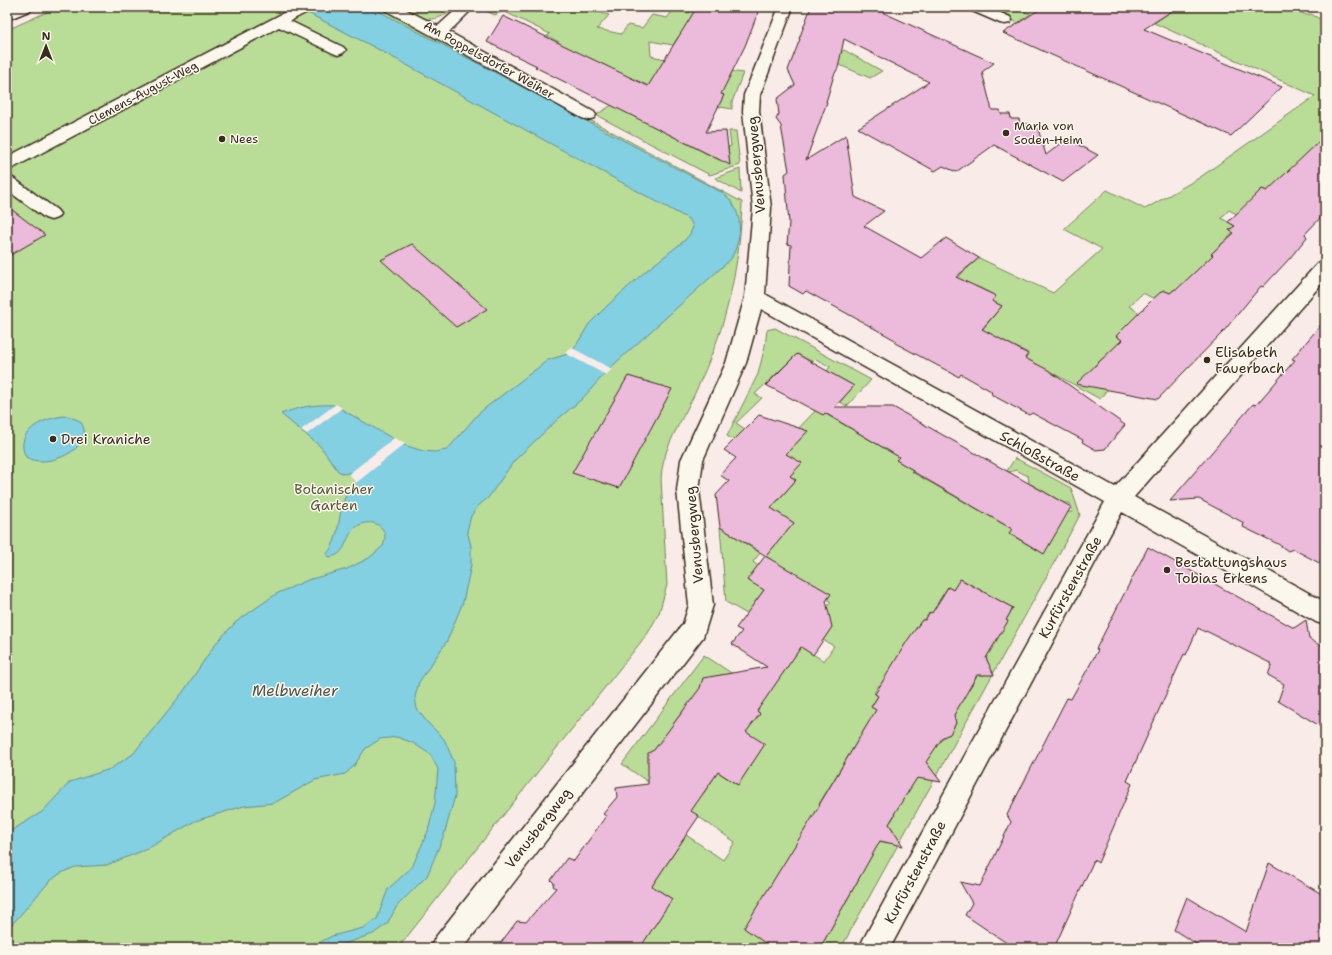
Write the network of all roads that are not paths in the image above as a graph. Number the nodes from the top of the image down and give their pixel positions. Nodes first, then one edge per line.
1 (26, 7) edge
2 (390, 7) edge
3 (467, 7) edge
4 (786, 7) edge
5 (975, 7) edge
6 (303, 8) edge
7 (7, 16) edge
8 (1004, 20) dead end
9 (279, 22) junction
10 (440, 33) junction
11 (338, 50) dead end
12 (588, 115) dead end
13 (7, 164) edge
14 (7, 182) edge
15 (51, 214) dead end
16 (1325, 268) edge
17 (755, 297) junction
18 (1118, 499) junction
19 (1325, 614) edge
20 (445, 948) edge
21 (874, 948) edge

1 - 7 street
2 - 10 street, Am Poppelsdorfer Weiher
3 - 10 street
4 - 17 street, Venusbergweg
5 - 8 street
6 - 9 street, Clemens-August-Weg
9 - 11 street
9 - 13 street, Clemens-August-Weg
10 - 12 street, Am Poppelsdorfer Weiher
14 - 15 street
16 - 18 street, Kurfürstenstraße
17 - 18 street, Schloßstraße
17 - 20 street, Venusbergweg
18 - 19 street, Schloßstraße
18 - 21 street, Kurfürstenstraße

